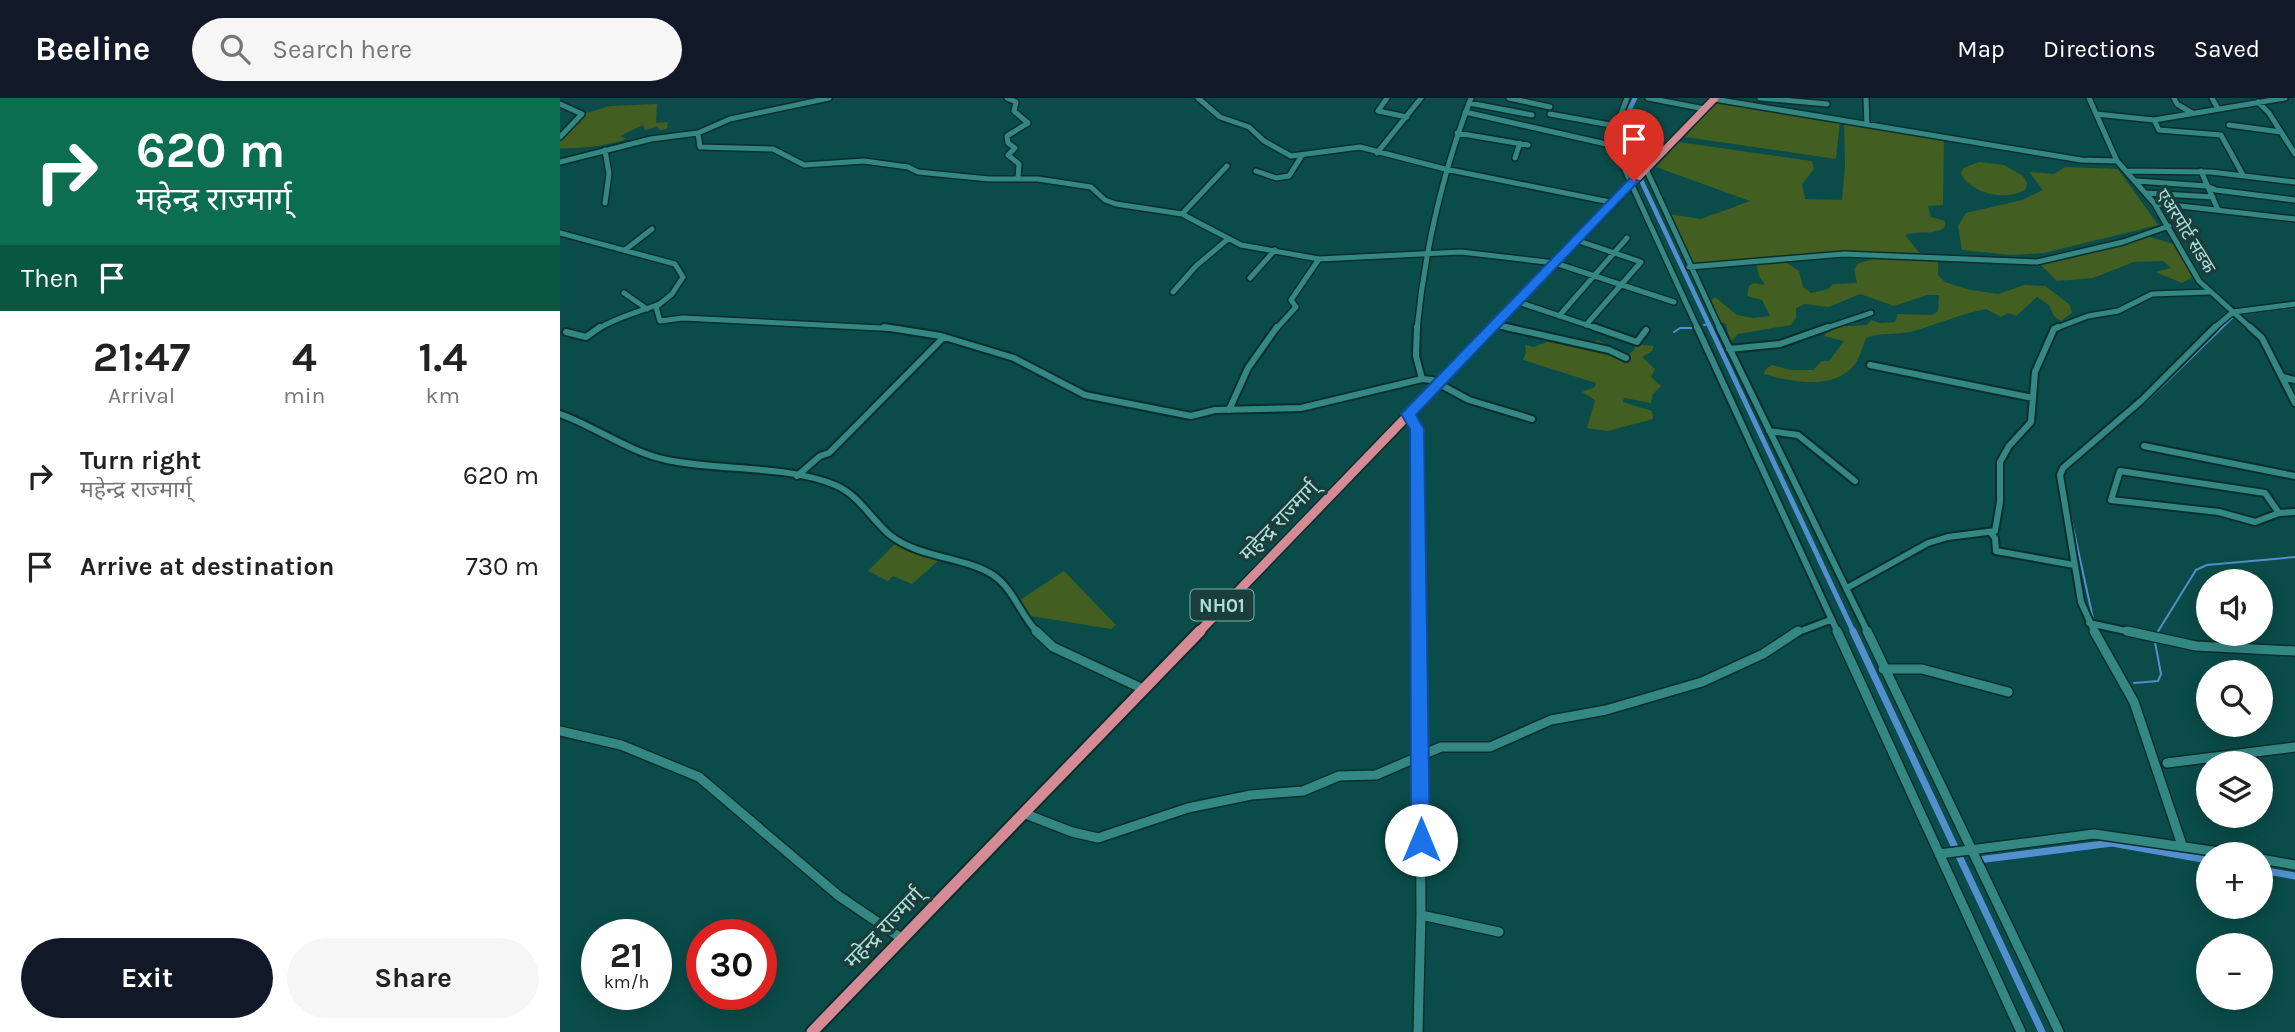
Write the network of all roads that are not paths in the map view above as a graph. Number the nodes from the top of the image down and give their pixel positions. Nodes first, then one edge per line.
1 (829, 98) edge
2 (1007, 98) edge
3 (1198, 98) edge
4 (1387, 98) edge
5 (1421, 98) edge
6 (1509, 98) edge
7 (1627, 98) edge
8 (1649, 98) edge
9 (1760, 98) edge
10 (1783, 98) edge
11 (1867, 98) edge
12 (2089, 98) edge
13 (2174, 98) edge
14 (2212, 98) edge
15 (2285, 98) edge
16 (1715, 99) edge
17 (2257, 100) edge
18 (1470, 101) edge
19 (560, 104) edge
20 (1827, 104) dead end
21 (1550, 107) dead end
22 (1705, 109) junction
23 (2218, 109) junction
24 (1465, 112) junction
25 (1550, 114) dead end
26 (2096, 114) junction
27 (2192, 114) junction
28 (1532, 115) dead end
29 (1407, 117) junction
30 (2154, 120) junction
31 (1867, 124) junction
32 (2229, 125) dead end
33 (1616, 126) junction
34 (2281, 132) junction
35 (698, 133) junction
36 (1457, 133) junction
37 (683, 134) junction
38 (634, 136) dead end
39 (560, 137) edge
40 (1520, 143) junction
41 (1528, 145) dead end
42 (1615, 146) junction
43 (605, 150) junction
44 (1377, 153) junction
45 (2295, 154) edge
46 (1301, 157) junction
47 (1516, 158) dead end
48 (2118, 161) junction
49 (560, 162) edge
50 (1227, 166) dead end
51 (1445, 169) junction
52 (1645, 170) junction
53 (1256, 171) dead end
54 (2126, 171) junction
55 (2201, 172) junction
56 (2243, 175) junction
57 (1018, 178) junction
58 (2135, 181) junction
59 (1632, 182) junction
60 (2295, 182) edge
61 (2210, 189) junction
62 (2146, 193) junction
63 (2213, 197) junction
64 (2295, 200) edge
65 (605, 203) dead end
66 (1615, 203) junction
67 (2154, 203) junction
68 (2218, 210) junction
69 (1182, 214) junction
70 (2295, 219) edge
71 (2169, 226) junction
72 (652, 229) dead end
73 (560, 233) edge
74 (1628, 238) dead end
75 (1228, 239) junction
76 (1579, 241) junction
77 (625, 250) junction
78 (1275, 250) junction
79 (1424, 254) junction
80 (1616, 254) junction
81 (1319, 259) junction
82 (1555, 263) junction
83 (1689, 267) junction
84 (1595, 276) junction
85 (1251, 278) dead end
86 (1621, 285) junction
87 (1173, 292) dead end
88 (2209, 292) junction
89 (624, 293) dead end
90 (1518, 302) junction
91 (1674, 302) dead end
92 (659, 304) junction
93 (2295, 304) edge
94 (647, 309) junction
95 (2232, 312) junction
96 (1871, 313) dead end
97 (1559, 316) junction
98 (1495, 325) junction
99 (1586, 325) junction
100 (1646, 330) dead end
101 (566, 332) dead end
102 (944, 337) junction
103 (1729, 349) junction
104 (1626, 358) dead end
105 (1870, 365) dead end
106 (2283, 377) junction
107 (1422, 379) junction
108 (2295, 380) edge
109 (1438, 383) junction
110 (2033, 398) junction
111 (2295, 404) edge
112 (1229, 410) junction
113 (560, 414) edge
114 (1408, 414) junction
115 (1531, 419) dead end
116 (1769, 431) junction
117 (2144, 446) dead end
118 (797, 476) junction
119 (2295, 476) edge
120 (1855, 481) dead end
121 (2295, 512) edge
122 (2279, 513) junction
123 (1991, 533) junction
124 (2074, 565) junction
125 (1847, 588) junction
126 (1830, 620) junction
127 (2089, 623) junction
128 (2295, 651) edge
129 (1883, 668) junction
130 (1141, 688) junction
131 (2008, 692) dead end
132 (560, 731) edge
133 (2295, 747) edge
134 (1420, 756) junction
135 (2167, 763) dead end
136 (1023, 813) junction
137 (2187, 846) junction
138 (2196, 848) edge
139 (1970, 850) junction
140 (1942, 853) junction
141 (2273, 861) edge
142 (2295, 865) edge
143 (1421, 915) junction
144 (1499, 932) dead end
145 (901, 938) junction
146 (812, 1032) edge
147 (1418, 1032) edge
148 (2021, 1032) edge
149 (2059, 1032) edge

1 - 35 street
2 - 57 street
3 - 46 street
4 - 29 street
5 - 29 street
6 - 21 street
7 - 33 street
8 - 22 street
9 - 10 street
10 - 20 street
11 - 31 street
12 - 26 street, एअरपोर्ट सडक
13 - 27 street
14 - 23 street
15 - 17 street
16 - 22 highway, महेन्द्र राज्मार्ग् / NH01
16 - 31 street
17 - 23 street
17 - 34 street
18 - 24 street
18 - 28 street
19 - 39 street
22 - 52 highway, महेन्द्र राज्मार्ग् / NH01
23 - 27 street
24 - 36 street
24 - 42 street
25 - 33 street
26 - 30 street
26 - 48 street, एअरपोर्ट सडक
27 - 30 street
29 - 44 street
30 - 56 street
31 - 48 street
32 - 34 street
33 - 42 street
34 - 45 street
35 - 37 street
35 - 57 street
36 - 40 street
36 - 51 street
37 - 38 street
37 - 43 street
40 - 41 street
40 - 47 street
42 - 59 street
43 - 49 street
43 - 65 street
44 - 46 street
44 - 51 street
46 - 53 street
48 - 54 street, एअरपोर्ट सडक
50 - 69 street
51 - 66 street
51 - 79 street
52 - 59 highway, महेन्द्र राज्मार्ग् / NH01
52 - 83 street
54 - 55 street
54 - 58 street, एअरपोर्ट सडक
55 - 56 street
55 - 61 street
56 - 60 street
57 - 69 street
58 - 61 street
58 - 62 street, एअरपोर्ट सडक
59 - 66 highway, महेन्द्र राज्मार्ग् / NH01
59 - 126 street
61 - 63 street
61 - 64 street
62 - 63 street
62 - 67 street, एअरपोर्ट सडक
63 - 68 street
66 - 76 highway, महेन्द्र राज्मार्ग् / NH01
67 - 68 street
67 - 71 street, एअरपोर्ट सडक
68 - 70 street
69 - 75 street
71 - 83 street
71 - 88 street, एअरपोर्ट सडक
72 - 77 street
73 - 77 street
74 - 80 street
75 - 78 street
75 - 87 street
76 - 80 street
76 - 82 highway, महेन्द्र राज्मार्ग् / NH01
77 - 92 street
78 - 81 street
78 - 85 street
79 - 81 street
79 - 82 street
79 - 107 street
80 - 84 street
80 - 86 street
81 - 112 street
82 - 84 street
82 - 90 highway, महेन्द्र राज्मार्ग् / NH01
83 - 103 street
84 - 86 street
84 - 97 street
86 - 91 street
86 - 99 street
88 - 95 street, एअरपोर्ट सडक
88 - 110 street
89 - 94 street
90 - 97 street
90 - 98 highway, महेन्द्र राज्मार्ग् / NH01
92 - 94 street
92 - 102 street
93 - 95 street
94 - 101 street
95 - 106 street, एअरपोर्ट सडक
95 - 124 street
96 - 103 street
97 - 99 street
98 - 104 street
98 - 109 highway, महेन्द्र राज्मार्ग् / NH01
99 - 100 street
102 - 112 street
102 - 118 street
103 - 116 street
105 - 110 street
106 - 108 street
106 - 111 street, एअरपोर्ट सडक
107 - 109 street
107 - 112 street
109 - 114 highway, महेन्द्र राज्मार्ग् / NH01
109 - 115 street
110 - 123 street
113 - 118 street
114 - 130 highway, महेन्द्र राज्मार्ग् / NH01
114 - 134 street
116 - 120 street
116 - 125 street
117 - 119 street
118 - 130 street
121 - 122 street
122 - 122 street
123 - 124 street
123 - 125 street
124 - 127 street
125 - 129 street
126 - 134 street
126 - 140 street
127 - 128 street
127 - 137 street
129 - 131 street
129 - 139 street
130 - 136 highway, महेन्द्र राज्मार्ग् / NH01
132 - 145 street
133 - 135 street
134 - 136 street
134 - 143 street
136 - 145 highway, महेन्द्र राज्मार्ग् / NH01
137 - 138 street
137 - 139 street
139 - 140 street
139 - 149 street
140 - 148 street
141 - 142 street
143 - 144 street
143 - 147 street
145 - 146 highway, महेन्द्र राज्मार्ग् / NH01

